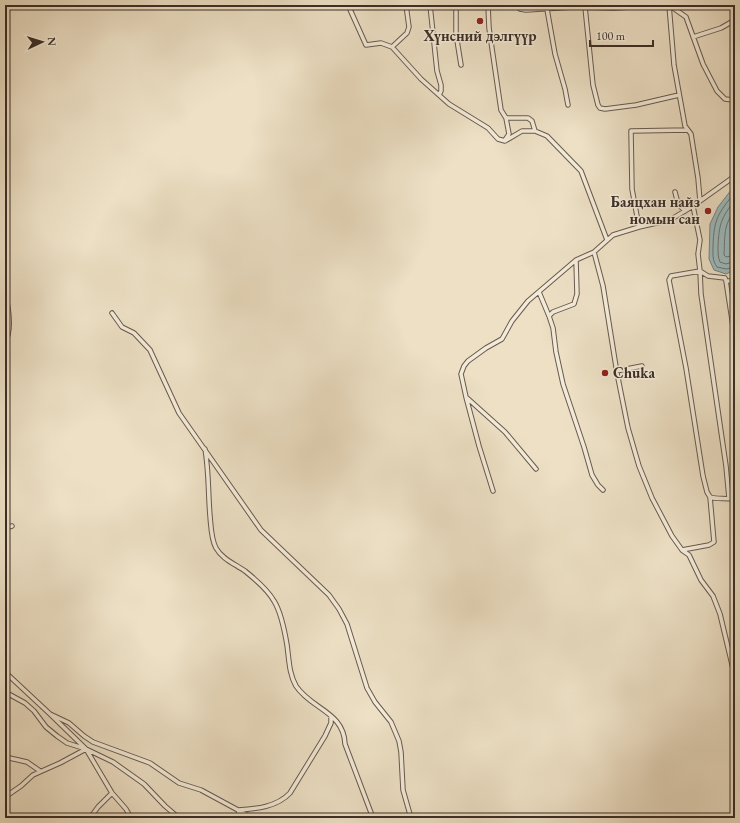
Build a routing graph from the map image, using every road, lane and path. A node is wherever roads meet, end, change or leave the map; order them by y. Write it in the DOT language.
graph roads {
  1 [pos="348,5"];
  2 [pos="406,5"];
  3 [pos="430,5"];
  4 [pos="456,5"];
  5 [pos="488,5"];
  6 [pos="508,5"];
  7 [pos="516,5"];
  8 [pos="669,5"];
  9 [pos="614,6"];
  10 [pos="559,7"];
  11 [pos="585,7"];
  12 [pos="547,9"];
  13 [pos="735,20"];
  14 [pos="693,37"];
  15 [pos="392,47"];
  16 [pos="461,65"];
  17 [pos="439,95"];
  18 [pos="679,95"];
  19 [pos="735,98"];
  20 [pos="568,105"];
  21 [pos="506,118"];
  22 [pos="688,130"];
  23 [pos="535,131"];
  24 [pos="505,141"];
  25 [pos="733,147"];
  26 [pos="735,158"];
  27 [pos="735,176"];
  28 [pos="674,192"];
  29 [pos="700,201"];
  30 [pos="693,206"];
  31 [pos="685,211"];
  32 [pos="639,227"];
  33 [pos="607,240"];
  34 [pos="594,252"];
  35 [pos="576,260"];
  36 [pos="700,270"];
  37 [pos="726,281"];
  38 [pos="735,281"];
  39 [pos="5,292"];
  40 [pos="538,292"];
  41 [pos="112,313"];
  42 [pos="549,316"];
  43 [pos="735,339"];
  44 [pos="5,342"];
  45 [pos="642,366"];
  46 [pos="616,371"];
  47 [pos="461,383"];
  48 [pos="466,397"];
  49 [pos="205,448"];
  50 [pos="536,469"];
  51 [pos="602,490"];
  52 [pos="494,491"];
  53 [pos="710,497"];
  54 [pos="729,498"];
  55 [pos="735,500"];
  56 [pos="12,526"];
  57 [pos="5,528"];
  58 [pos="682,550"];
  59 [pos="5,672"];
  60 [pos="735,677"];
  61 [pos="5,692"];
  62 [pos="50,714"];
  63 [pos="332,716"];
  64 [pos="86,749"];
  65 [pos="5,757"];
  66 [pos="40,771"];
  67 [pos="112,793"];
  68 [pos="5,797"];
  69 [pos="238,810"];
  70 [pos="90,818"];
  71 [pos="131,818"];
  72 [pos="179,818"];
  73 [pos="241,818"];
  74 [pos="252,818"];
  75 [pos="373,818"];
  76 [pos="411,818"];
  1 -- 15 [label="street"];
  2 -- 15 [label="street"];
  3 -- 17 [label="street"];
  4 -- 16 [label="street"];
  5 -- 6 [label="street"];
  5 -- 21 [label="street"];
  7 -- 12 [label="street"];
  8 -- 9 [label="street"];
  8 -- 14 [label="street"];
  8 -- 18 [label="street"];
  9 -- 11 [label="street"];
  10 -- 11 [label="street"];
  10 -- 12 [label="street"];
  11 -- 18 [label="street"];
  12 -- 20 [label="street"];
  13 -- 14 [label="street"];
  14 -- 19 [label="street"];
  15 -- 17 [label="street"];
  17 -- 24 [label="street"];
  18 -- 22 [label="street"];
  21 -- 23 [label="street"];
  21 -- 24 [label="street"];
  22 -- 29 [label="street"];
  22 -- 32 [label="street"];
  23 -- 24 [label="street"];
  23 -- 33 [label="street"];
  25 -- 26 [label="street"];
  27 -- 29 [label="street"];
  28 -- 31 [label="street"];
  29 -- 30 [label="street"];
  30 -- 31 [label="street"];
  30 -- 36 [label="street"];
  31 -- 32 [label="street"];
  32 -- 33 [label="street"];
  33 -- 34 [label="street"];
  34 -- 35 [label="street"];
  34 -- 46 [label="street"];
  35 -- 40 [label="street"];
  35 -- 42 [label="street"];
  36 -- 37 [label="street"];
  36 -- 53 [label="street"];
  36 -- 54 [label="street"];
  37 -- 38 [label="street"];
  37 -- 43 [label="street"];
  39 -- 44 [label="street"];
  40 -- 42 [label="street"];
  40 -- 48 [label="street"];
  41 -- 49 [label="street"];
  42 -- 51 [label="street"];
  45 -- 46 [label="street"];
  46 -- 58 [label="street"];
  47 -- 48 [label="street"];
  48 -- 50 [label="street"];
  48 -- 52 [label="street"];
  49 -- 63 [label="street"];
  49 -- 76 [label="street"];
  53 -- 54 [label="street"];
  53 -- 58 [label="street"];
  54 -- 55 [label="street"];
  56 -- 57 [label="street"];
  58 -- 60 [label="street"];
  59 -- 62 [label="street"];
  61 -- 64 [label="street"];
  62 -- 64 [label="street"];
  62 -- 69 [label="street"];
  63 -- 69 [label="street"];
  63 -- 75 [label="street"];
  64 -- 66 [label="street"];
  64 -- 67 [label="street"];
  64 -- 72 [label="street"];
  65 -- 66 [label="street"];
  66 -- 68 [label="street"];
  67 -- 70 [label="street"];
  67 -- 71 [label="street"];
  69 -- 73 [label="street"];
  69 -- 74 [label="street"];
}
